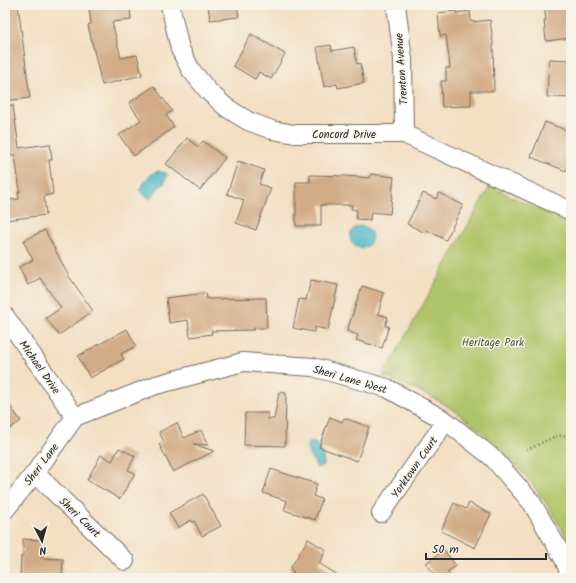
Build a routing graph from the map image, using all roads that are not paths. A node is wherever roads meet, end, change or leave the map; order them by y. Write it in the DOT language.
graph roads {
  1 [pos="170,5"];
  2 [pos="396,5"];
  3 [pos="404,134"];
  4 [pos="571,211"];
  5 [pos="5,316"];
  6 [pos="75,417"];
  7 [pos="446,421"];
  8 [pos="34,473"];
  9 [pos="5,510"];
  10 [pos="381,513"];
  11 [pos="125,560"];
  12 [pos="571,578"];
  1 -- 3 [label="street, Concord Drive"];
  2 -- 3 [label="street, Trenton Avenue"];
  3 -- 4 [label="street, Concord Drive"];
  5 -- 6 [label="street, Michael Drive"];
  6 -- 7 [label="street, Sheri Lane West"];
  6 -- 8 [label="street, Sheri Lane"];
  7 -- 10 [label="street, Yorktown Court"];
  7 -- 12 [label="street, Sheri Lane West"];
  8 -- 9 [label="street, Sheri Lane"];
  8 -- 11 [label="street, Sheri Court"];
}
